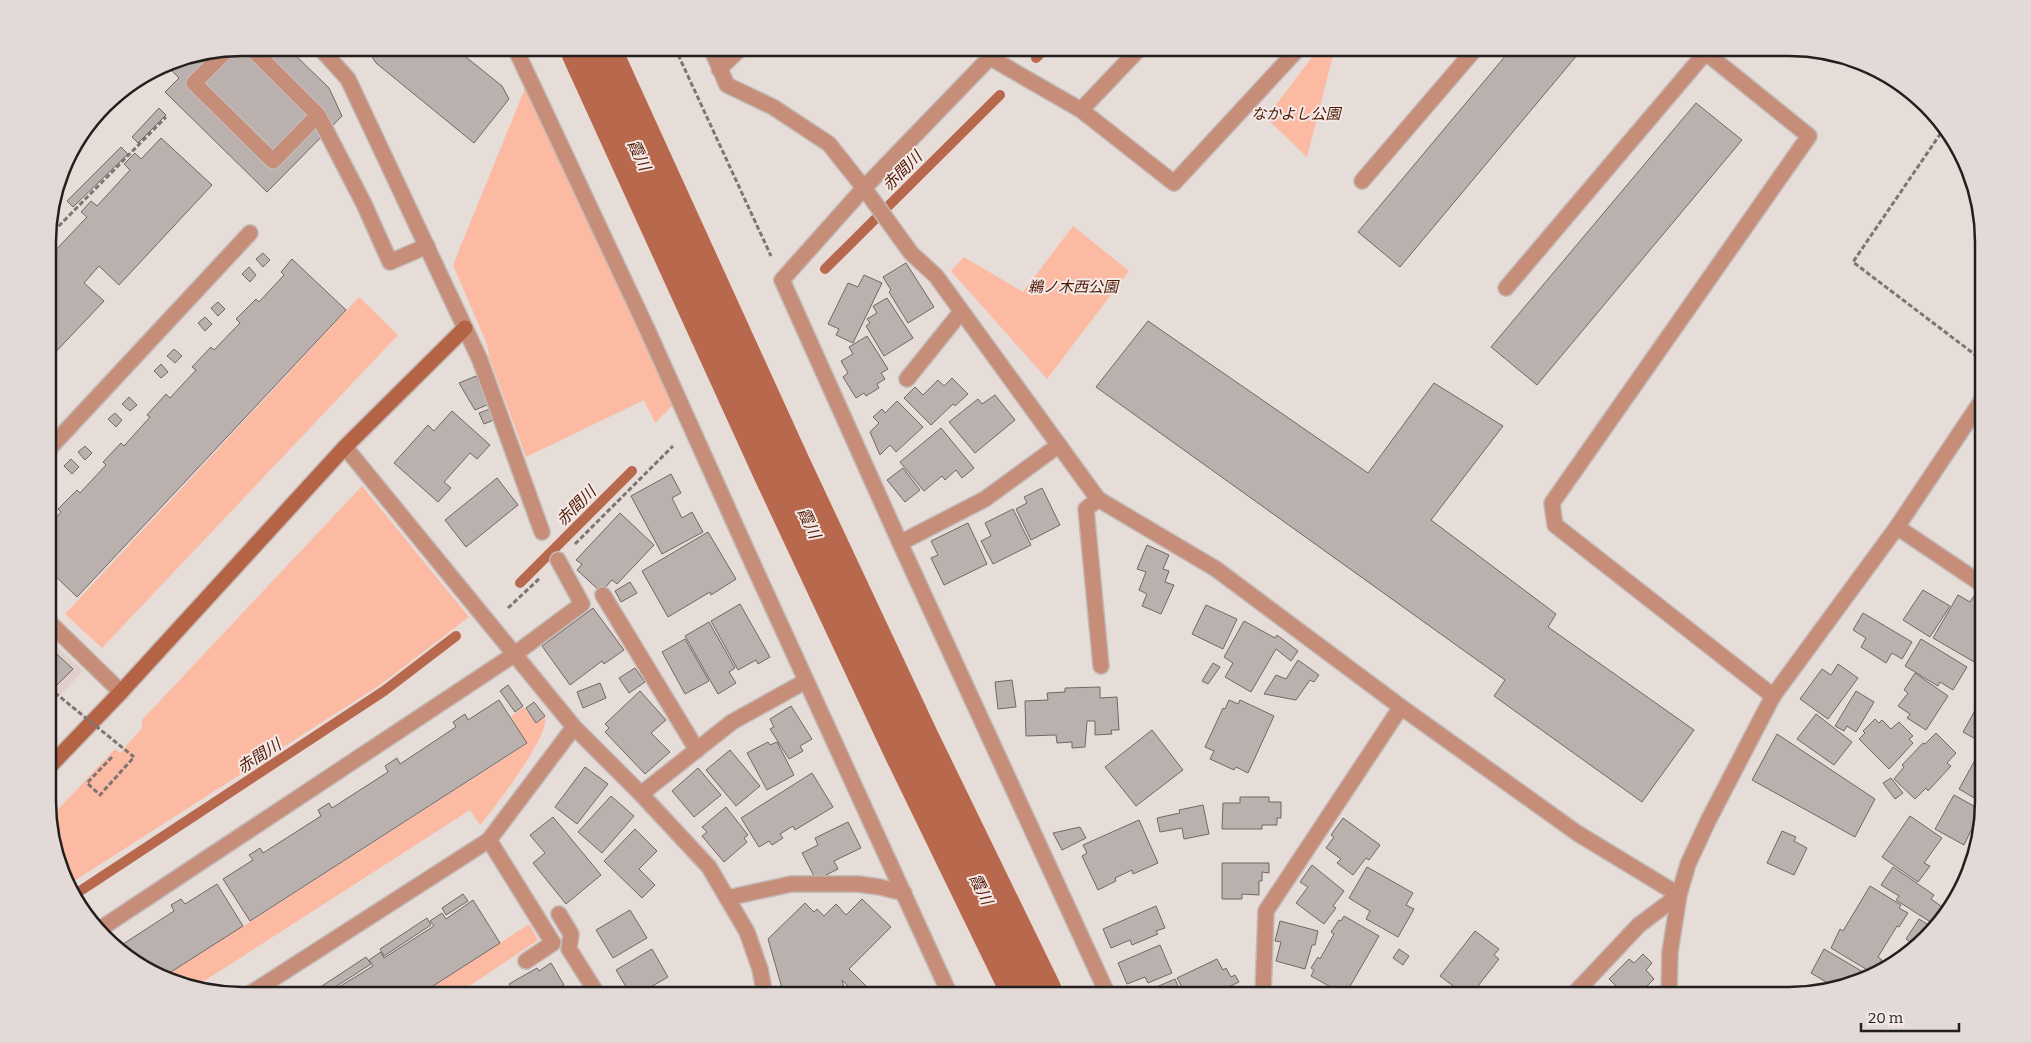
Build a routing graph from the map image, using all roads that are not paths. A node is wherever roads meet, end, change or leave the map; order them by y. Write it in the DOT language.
graph roads {
  1 [pos="259,56"];
  2 [pos="327,56"];
  3 [pos="519,56"];
  4 [pos="713,56"];
  5 [pos="733,56"];
  6 [pos="990,56"];
  7 [pos="1000,56"];
  8 [pos="1132,56"];
  9 [pos="1291,56"];
  10 [pos="1469,56"];
  11 [pos="1698,56"];
  12 [pos="1710,56"];
  13 [pos="219,58"];
  14 [pos="719,69"];
  15 [pos="1081,110"];
  16 [pos="318,115"];
  17 [pos="1362,181"];
  18 [pos="864,188"];
  19 [pos="250,233"];
  20 [pos="427,246"];
  21 [pos="1506,288"];
  22 [pos="961,312"];
  23 [pos="465,328"];
  24 [pos="907,379"];
  25 [pos="1975,410"];
  26 [pos="56,441"];
  27 [pos="1059,445"];
  28 [pos="345,447"];
  29 [pos="1098,498"];
  30 [pos="1897,526"];
  31 [pos="542,532"];
  32 [pos="900,543"];
  33 [pos="558,560"];
  34 [pos="1975,580"];
  35 [pos="603,595"];
  36 [pos="56,629"];
  37 [pos="516,654"];
  38 [pos="1101,666"];
  39 [pos="806,681"];
  40 [pos="121,692"];
  41 [pos="1774,696"];
  42 [pos="1401,707"];
  43 [pos="574,727"];
  44 [pos="697,750"];
  45 [pos="56,760"];
  46 [pos="641,794"];
  47 [pos="489,840"];
  48 [pos="904,893"];
  49 [pos="1679,895"];
  50 [pos="728,898"];
  51 [pos="558,914"];
  52 [pos="105,926"];
  53 [pos="526,961"];
  54 [pos="262,987"];
  55 [pos="593,987"];
  56 [pos="763,987"];
  57 [pos="946,987"];
  58 [pos="1104,987"];
  59 [pos="1263,987"];
  60 [pos="1580,987"];
  61 [pos="1669,987"];
  1 -- 16 [label="street"];
  2 -- 20 [label="street"];
  3 -- 39 [label="street"];
  4 -- 14 [label="street"];
  5 -- 14 [label="street"];
  6 -- 18 [label="street"];
  7 -- 15 [label="street"];
  8 -- 15 [label="street"];
  9 -- 15 [label="street"];
  10 -- 17 [label="street"];
  11 -- 21 [label="street"];
  12 -- 41 [label="street"];
  13 -- 16 [label="street"];
  14 -- 18 [label="street"];
  16 -- 20 [label="street"];
  18 -- 22 [label="street"];
  18 -- 32 [label="street"];
  19 -- 26 [label="street"];
  20 -- 23 [label="street"];
  22 -- 24 [label="street"];
  22 -- 27 [label="street"];
  23 -- 28 [label="street"];
  23 -- 31 [label="street"];
  25 -- 30 [label="street"];
  27 -- 29 [label="street"];
  27 -- 32 [label="street"];
  28 -- 37 [label="street"];
  28 -- 40 [label="street"];
  29 -- 38 [label="street"];
  29 -- 42 [label="street"];
  30 -- 34 [label="street"];
  30 -- 41 [label="street"];
  32 -- 58 [label="street"];
  33 -- 37 [label="street"];
  35 -- 44 [label="street"];
  36 -- 40 [label="street"];
  37 -- 43 [label="street"];
  37 -- 52 [label="street"];
  39 -- 44 [label="street"];
  39 -- 48 [label="street"];
  40 -- 45 [label="street"];
  41 -- 49 [label="street"];
  42 -- 49 [label="street"];
  42 -- 59 [label="street"];
  43 -- 46 [label="street"];
  43 -- 47 [label="street"];
  44 -- 46 [label="street"];
  46 -- 50 [label="street"];
  47 -- 53 [label="street"];
  47 -- 54 [label="street"];
  48 -- 50 [label="street"];
  48 -- 57 [label="street"];
  49 -- 60 [label="street"];
  49 -- 61 [label="street"];
  50 -- 56 [label="street"];
  51 -- 55 [label="street"];
}
